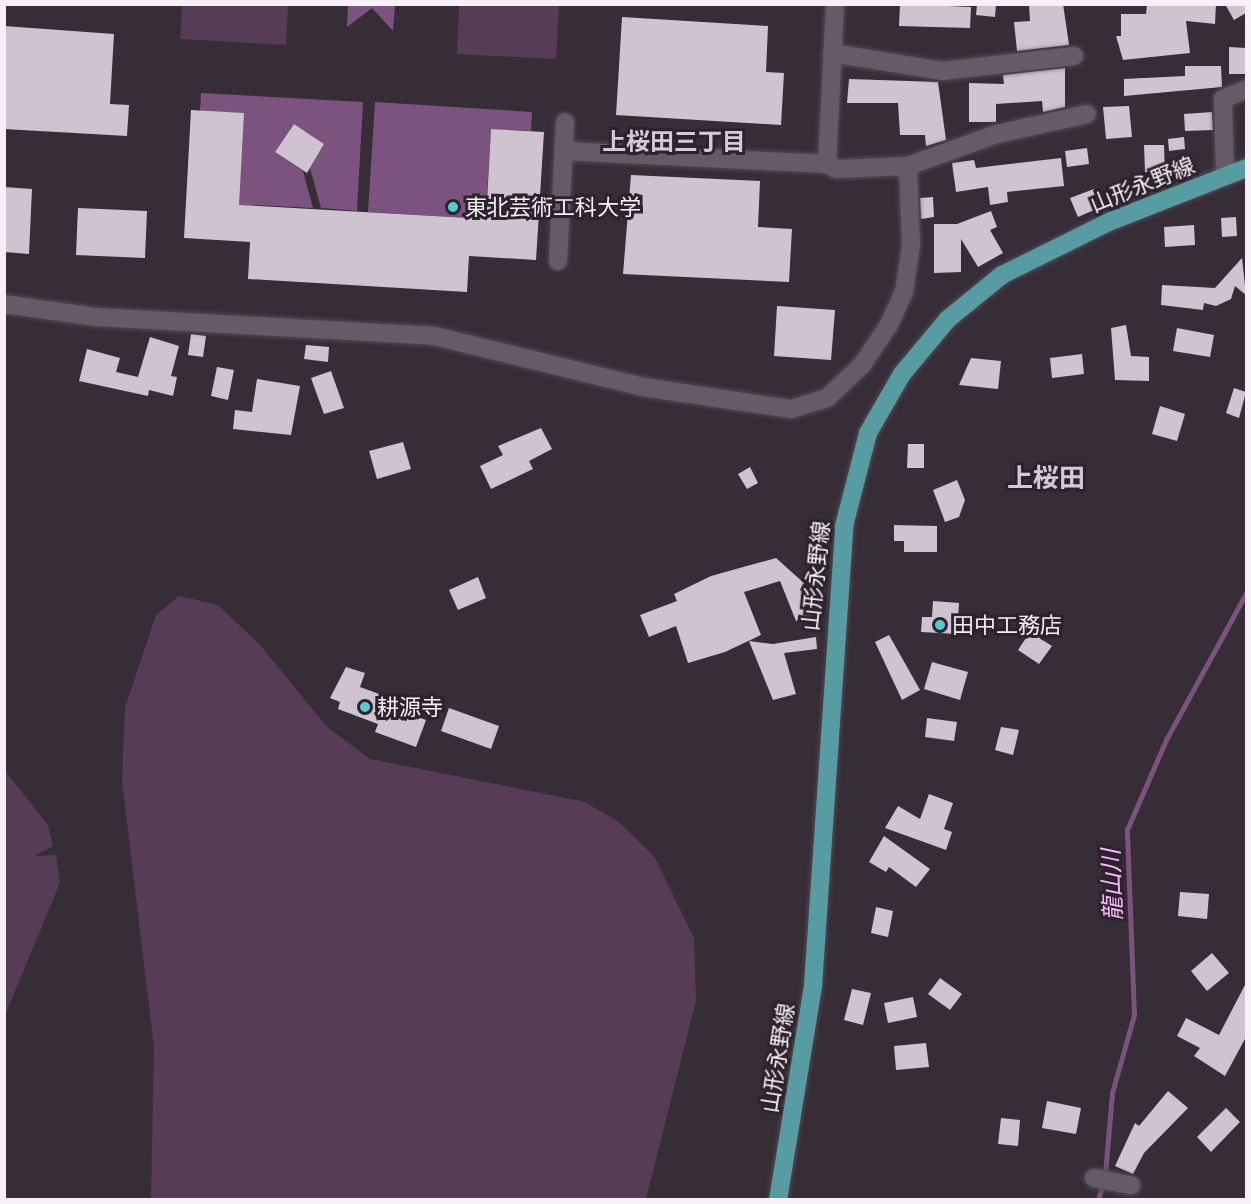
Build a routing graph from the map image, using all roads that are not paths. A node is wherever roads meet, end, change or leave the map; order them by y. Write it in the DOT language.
graph roads {
  1 [pos="835,4"];
  2 [pos="832,52"];
  3 [pos="1074,57"];
  4 [pos="1246,88"];
  5 [pos="1087,114"];
  6 [pos="565,122"];
  7 [pos="563,151"];
  8 [pos="827,164"];
  9 [pos="908,166"];
  10 [pos="1246,168"];
  11 [pos="1226,176"];
  12 [pos="558,261"];
  13 [pos="4,304"];
  14 [pos="1094,1178"];
  15 [pos="1131,1185"];
  16 [pos="778,1200"];
  1 -- 2 [label="street"];
  2 -- 3 [label="street"];
  2 -- 8 [label="street"];
  4 -- 11 [label="street"];
  5 -- 9 [label="street"];
  6 -- 7 [label="street"];
  7 -- 8 [label="street"];
  7 -- 12 [label="street"];
  8 -- 9 [label="street"];
  9 -- 13 [label="street"];
  10 -- 11 [label="main road, 山形永野線"];
  11 -- 16 [label="main road, 山形永野線"];
  14 -- 15 [label="street"];
}
